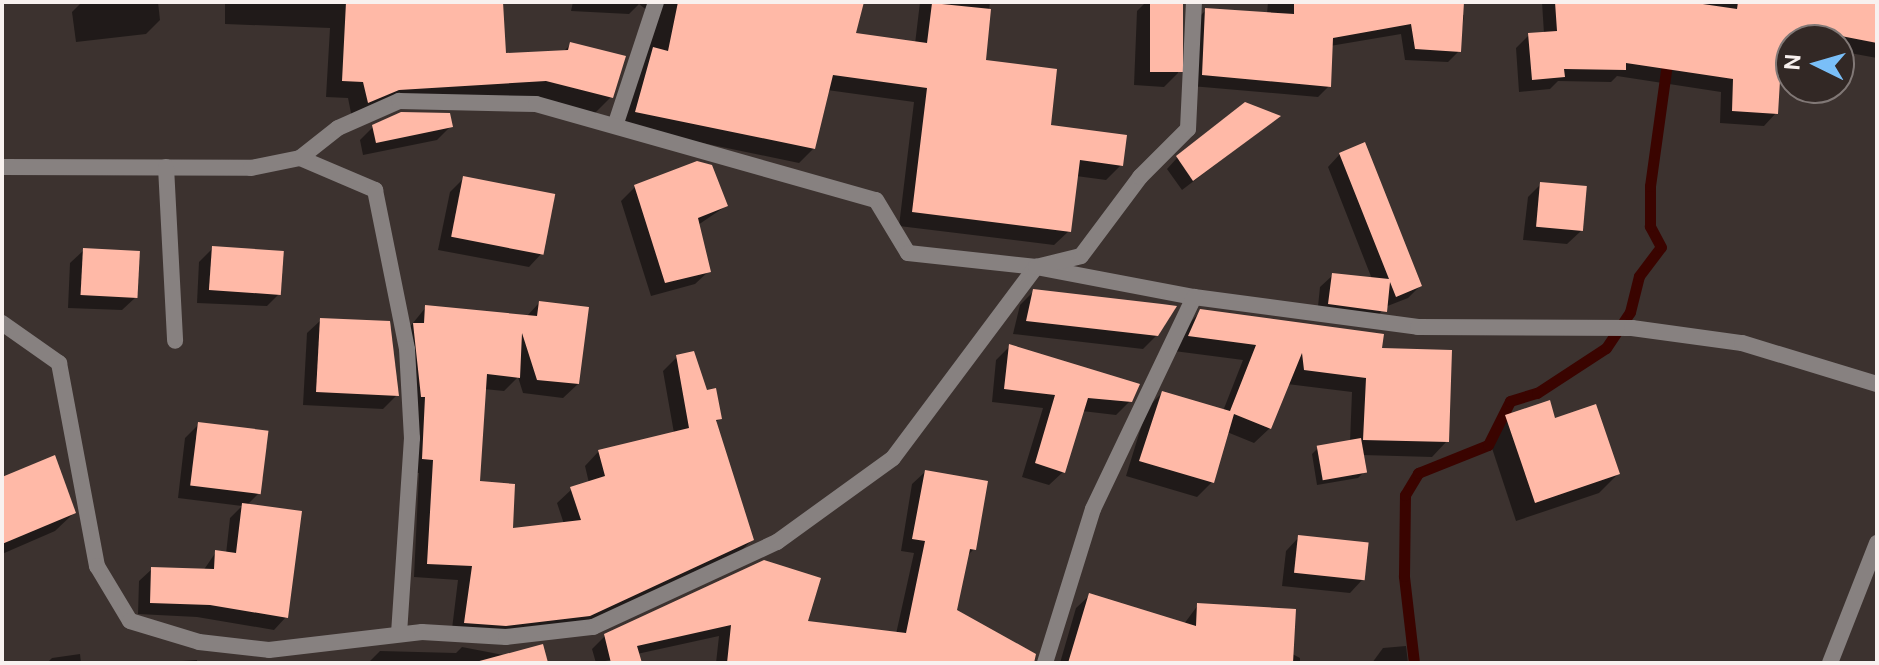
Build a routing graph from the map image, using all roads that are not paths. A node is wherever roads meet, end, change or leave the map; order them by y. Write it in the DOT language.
graph roads {
  1 [pos="656,2"];
  2 [pos="1194,2"];
  3 [pos="616,123"];
  4 [pos="300,158"];
  5 [pos="2,167"];
  6 [pos="166,167"];
  7 [pos="1036,267"];
  8 [pos="1194,297"];
  9 [pos="2,323"];
  10 [pos="175,341"];
  11 [pos="1877,384"];
  12 [pos="1877,543"];
  13 [pos="399,634"];
  14 [pos="1045,663"];
  15 [pos="1830,663"];
  1 -- 3 [label="street"];
  2 -- 7 [label="street"];
  3 -- 4 [label="street"];
  3 -- 7 [label="street"];
  4 -- 6 [label="street"];
  4 -- 13 [label="street"];
  5 -- 6 [label="street"];
  6 -- 10 [label="street"];
  7 -- 8 [label="street"];
  7 -- 13 [label="street"];
  8 -- 11 [label="street"];
  8 -- 14 [label="street"];
  9 -- 13 [label="street"];
  12 -- 15 [label="street"];
}
